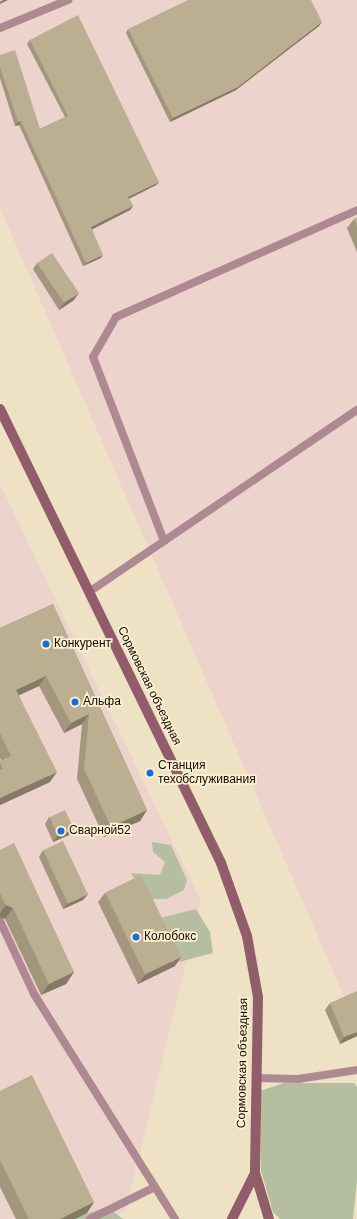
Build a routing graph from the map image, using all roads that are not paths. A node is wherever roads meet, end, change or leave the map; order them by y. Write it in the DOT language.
graph roads {
  1 [pos="68,0"];
  2 [pos="0,28"];
  3 [pos="357,210"];
  4 [pos="0,409"];
  5 [pos="357,410"];
  6 [pos="164,541"];
  7 [pos="89,592"];
  8 [pos="0,921"];
  9 [pos="357,1070"];
  10 [pos="256,1078"];
  11 [pos="255,1173"];
  12 [pos="155,1186"];
  13 [pos="90,1219"];
  14 [pos="174,1219"];
  15 [pos="232,1219"];
  16 [pos="269,1219"];
  1 -- 2 [label="lane"];
  3 -- 6 [label="lane"];
  4 -- 7 [label="street, Сормовская объездная"];
  5 -- 6 [label="lane"];
  6 -- 7 [label="lane"];
  7 -- 10 [label="street, Сормовская объездная"];
  8 -- 12 [label="lane"];
  9 -- 10 [label="lane"];
  10 -- 11 [label="street, Сормовская объездная"];
  11 -- 15 [label="street"];
  11 -- 16 [label="street"];
  12 -- 13 [label="lane"];
  12 -- 14 [label="lane"];
}
